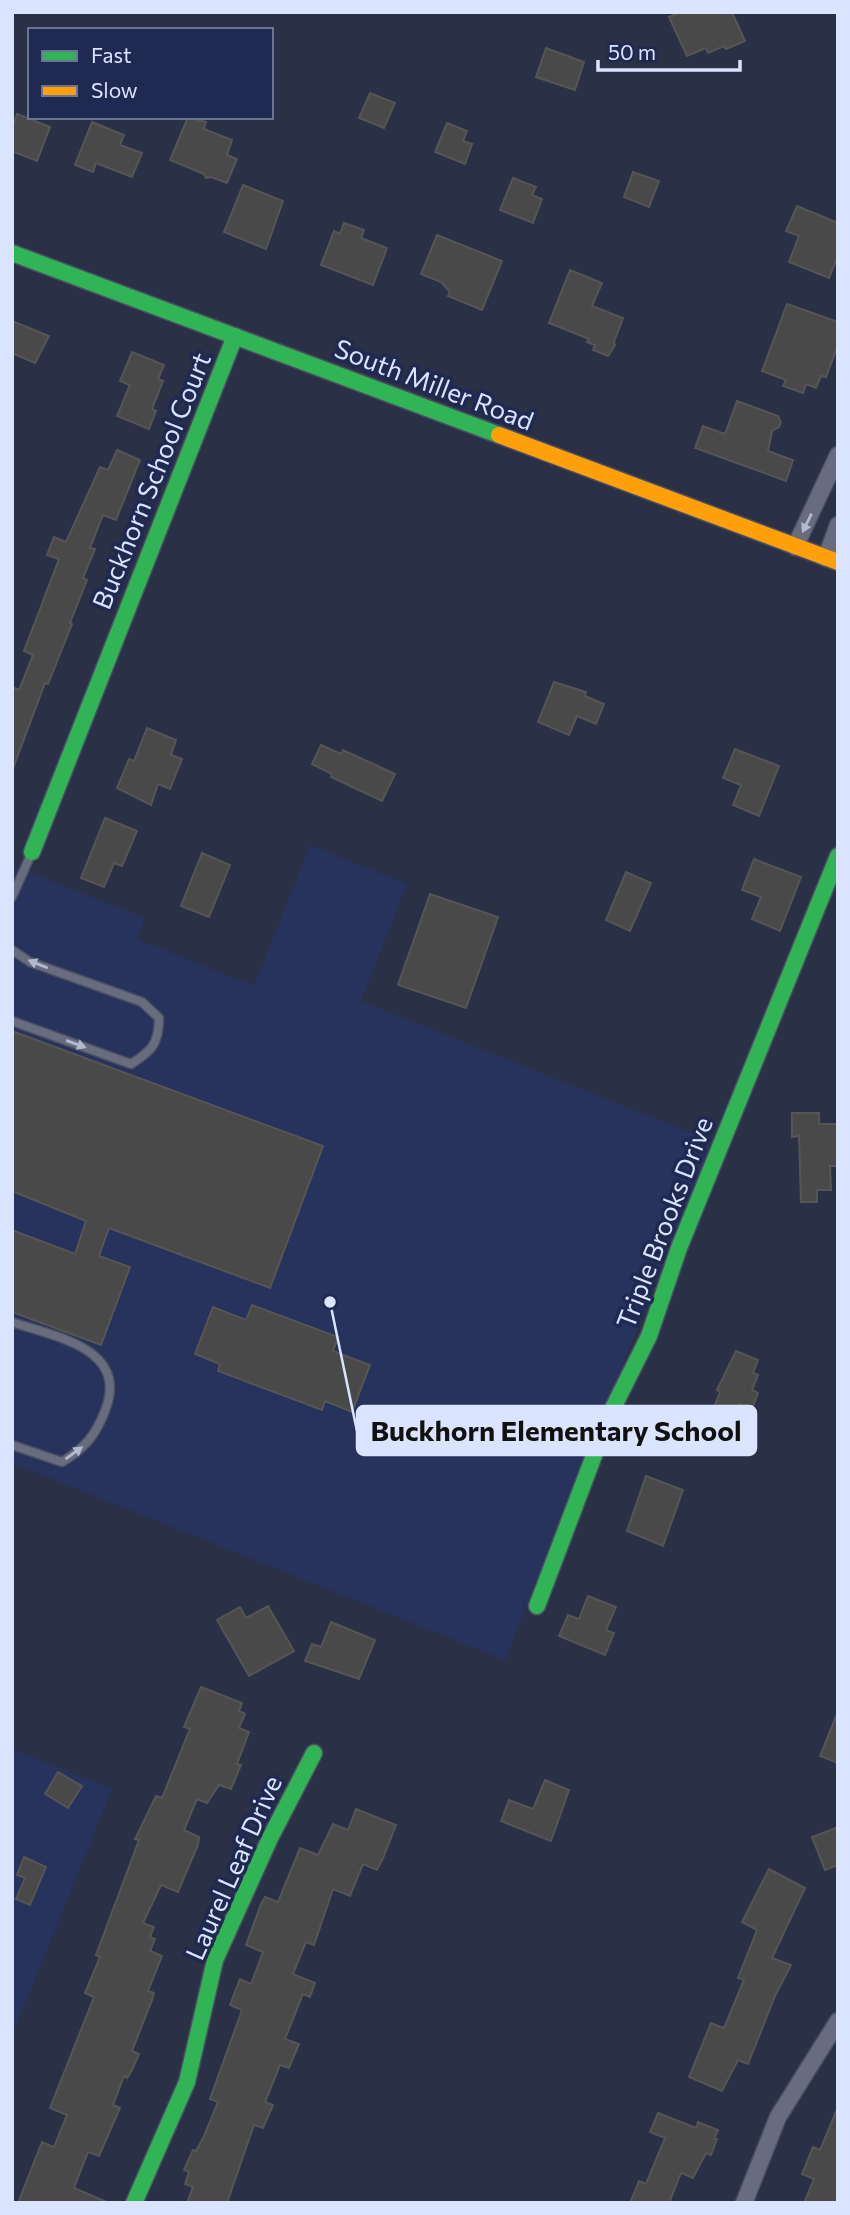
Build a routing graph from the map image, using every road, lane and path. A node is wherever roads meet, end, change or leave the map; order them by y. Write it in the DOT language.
graph roads {
  1 [pos="12,253"];
  2 [pos="235,336"];
  3 [pos="838,455"];
  4 [pos="833,482"];
  5 [pos="838,525"];
  6 [pos="796,547"];
  7 [pos="832,560"];
  8 [pos="32,852"];
  9 [pos="838,856"];
  10 [pos="12,897"];
  11 [pos="12,950"];
  12 [pos="12,1021"];
  13 [pos="12,1322"];
  14 [pos="12,1444"];
  15 [pos="537,1606"];
  16 [pos="314,1753"];
  17 [pos="838,2021"];
  18 [pos="134,2203"];
  19 [pos="744,2203"];
  1 -- 2 [label="street, South Miller Road"];
  2 -- 6 [label="street, South Miller Road"];
  2 -- 8 [label="street, Buckhorn School Court"];
  3 -- 4 [label="street"];
  4 -- 6 [label="street, one-way"];
  5 -- 7 [label="street"];
  6 -- 7 [label="street, South Miller Road"];
  8 -- 10 [label="lane"];
  9 -- 15 [label="street, Triple Brooks Drive"];
  12 -- 11 [label="lane, one-way"];
  14 -- 13 [label="lane, one-way"];
  16 -- 18 [label="street, Laurel Leaf Drive"];
  17 -- 19 [label="street"];
}
